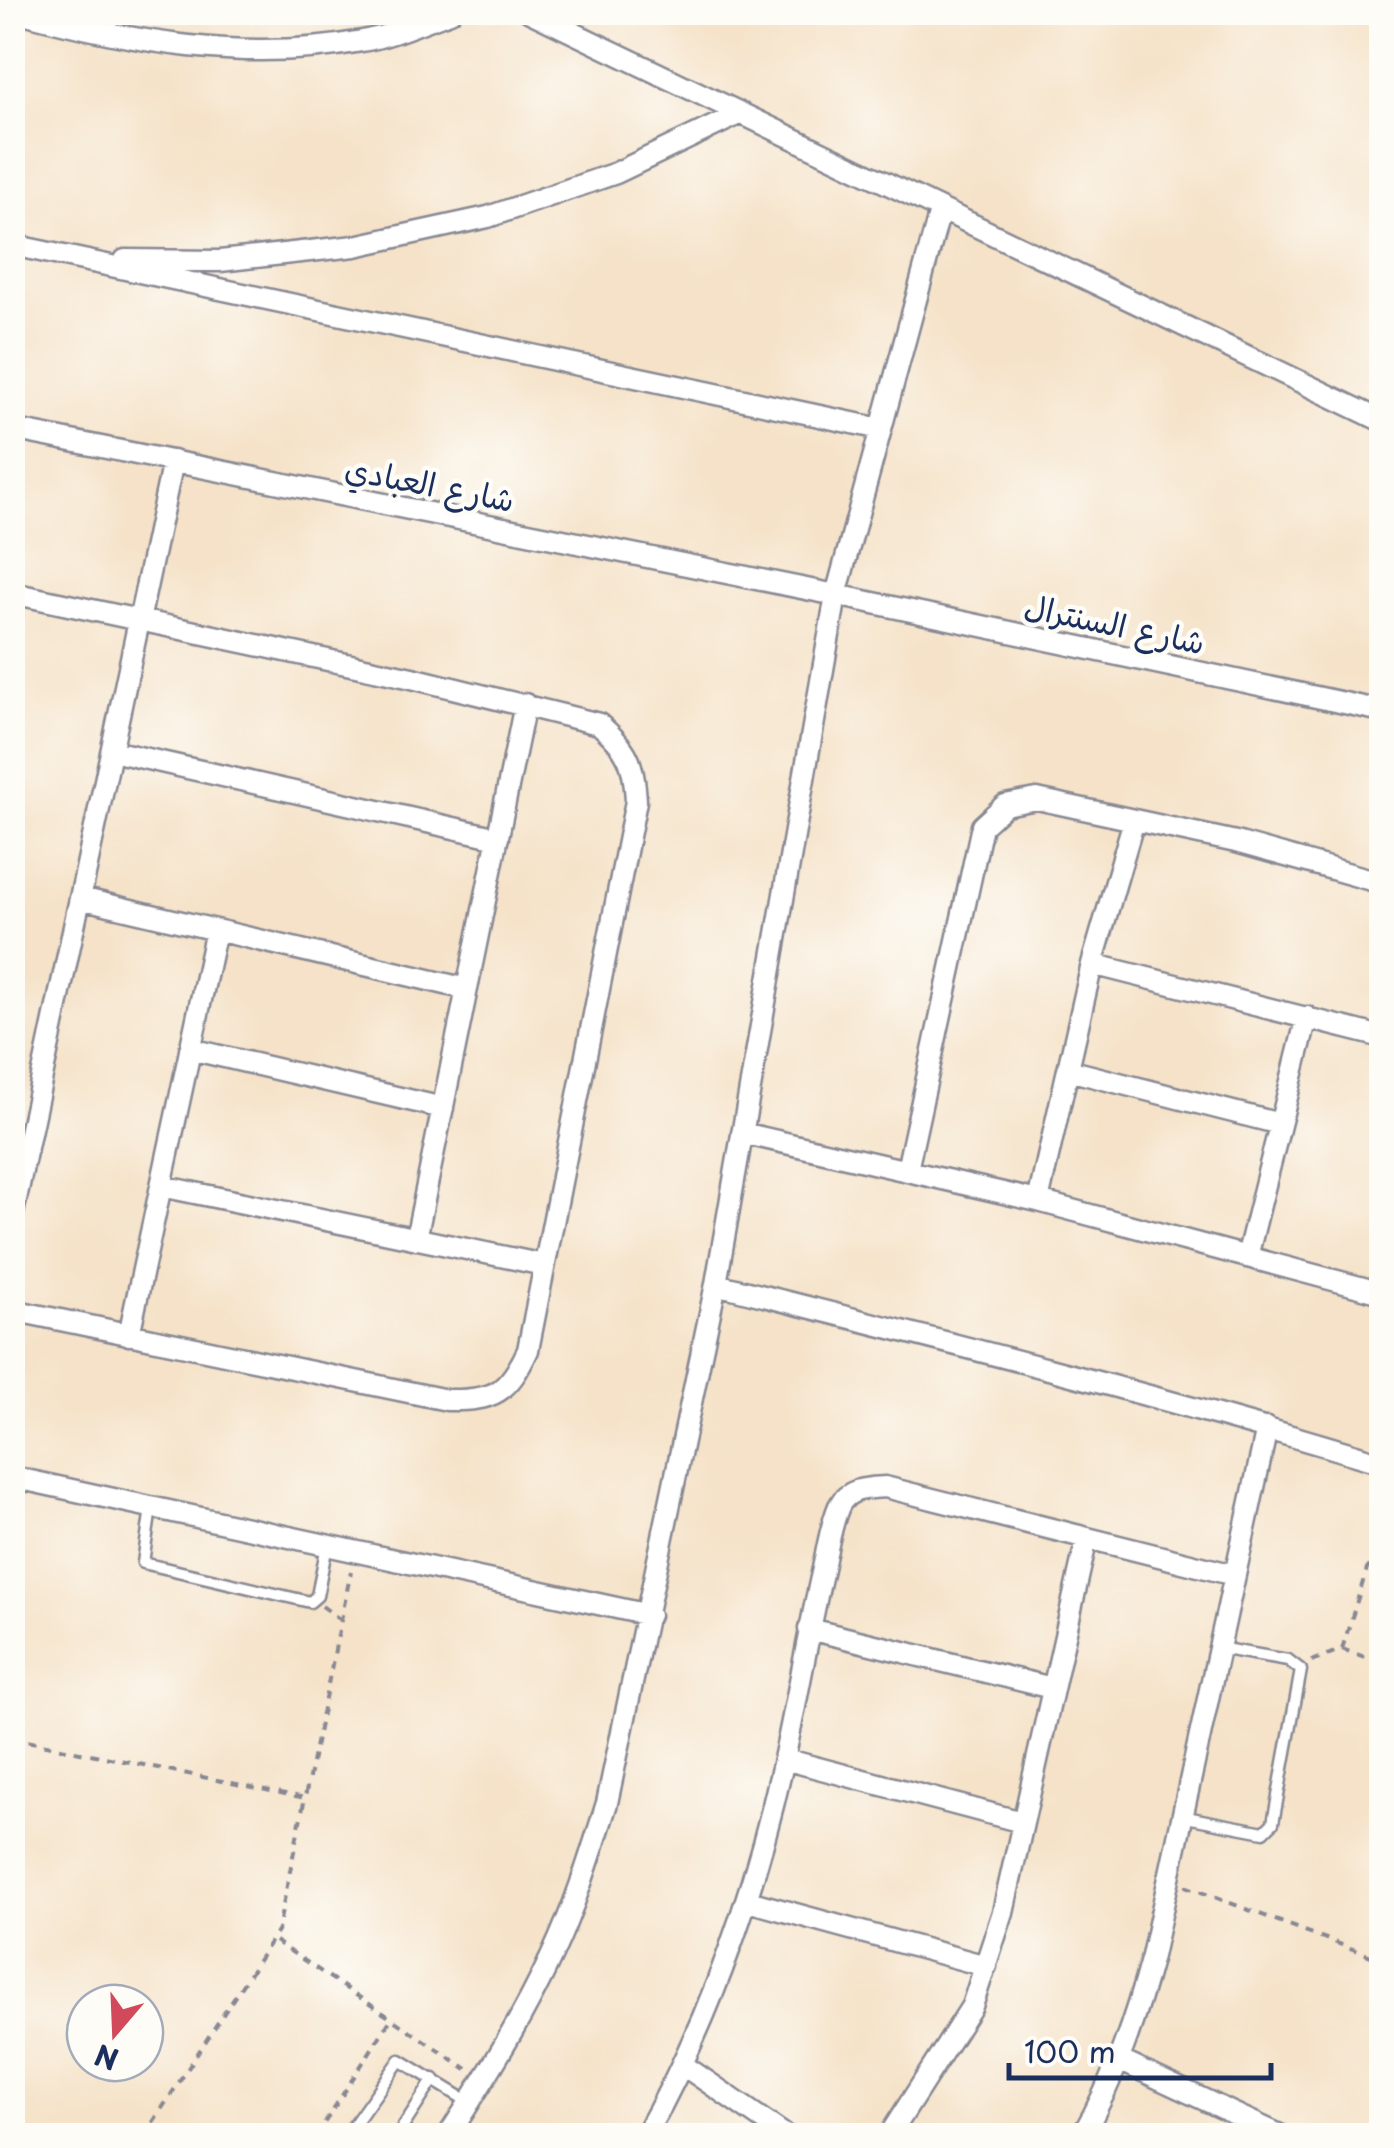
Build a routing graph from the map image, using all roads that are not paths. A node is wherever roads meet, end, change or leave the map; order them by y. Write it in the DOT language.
graph roads {
  1 [pos="19,12"];
  2 [pos="386,12"];
  3 [pos="450,12"];
  4 [pos="530,12"];
  5 [pos="364,41"];
  6 [pos="739,114"];
  7 [pos="940,211"];
  8 [pos="12,245"];
  9 [pos="83,260"];
  10 [pos="1382,421"];
  11 [pos="882,428"];
  12 [pos="12,429"];
  13 [pos="173,461"];
  14 [pos="12,593"];
  15 [pos="836,596"];
  16 [pos="140,620"];
  17 [pos="525,704"];
  18 [pos="1382,711"];
  19 [pos="112,752"];
  20 [pos="1134,820"];
  21 [pos="498,838"];
  22 [pos="1382,883"];
  23 [pos="80,898"];
  24 [pos="216,930"];
  25 [pos="1092,964"];
  26 [pos="468,989"];
  27 [pos="1307,1017"];
  28 [pos="1382,1037"];
  29 [pos="190,1049"];
  30 [pos="1068,1070"];
  31 [pos="443,1108"];
  32 [pos="1280,1124"];
  33 [pos="742,1133"];
  34 [pos="19,1158"];
  35 [pos="907,1170"];
  36 [pos="161,1186"];
  37 [pos="1038,1200"];
  38 [pos="12,1218"];
  39 [pos="416,1239"];
  40 [pos="1247,1258"];
  41 [pos="544,1265"];
  42 [pos="716,1284"];
  43 [pos="1382,1293"];
  44 [pos="12,1310"];
  45 [pos="129,1334"];
  46 [pos="1267,1428"];
  47 [pos="1382,1462"];
  48 [pos="12,1477"];
  49 [pos="151,1507"];
  50 [pos="1087,1538"];
  51 [pos="327,1546"];
  52 [pos="1234,1575"];
  53 [pos="649,1616"];
  54 [pos="809,1629"];
  55 [pos="1218,1648"];
  56 [pos="1052,1688"];
  57 [pos="784,1759"];
  58 [pos="1181,1816"];
  59 [pos="1022,1822"];
  60 [pos="748,1901"];
  61 [pos="986,1966"];
  62 [pos="1119,2060"];
  63 [pos="683,2065"];
  64 [pos="434,2079"];
  65 [pos="470,2102"];
  66 [pos="1274,2134"];
  67 [pos="346,2136"];
  68 [pos="397,2136"];
  69 [pos="448,2136"];
  70 [pos="645,2136"];
  71 [pos="786,2136"];
  72 [pos="889,2136"];
  73 [pos="1082,2136"];
  1 -- 5 [label="street"];
  2 -- 5 [label="street"];
  3 -- 5 [label="street"];
  4 -- 6 [label="street"];
  6 -- 7 [label="street"];
  6 -- 9 [label="street"];
  7 -- 10 [label="street"];
  7 -- 11 [label="street"];
  8 -- 9 [label="street"];
  9 -- 11 [label="street"];
  11 -- 15 [label="street"];
  12 -- 13 [label="street, شارع العبادي"];
  13 -- 15 [label="street, شارع العبادي"];
  13 -- 16 [label="street"];
  14 -- 16 [label="street"];
  15 -- 18 [label="street, شارع السنترال"];
  15 -- 33 [label="street"];
  16 -- 17 [label="street"];
  16 -- 19 [label="street"];
  17 -- 21 [label="street"];
  17 -- 41 [label="street"];
  19 -- 21 [label="street"];
  19 -- 23 [label="street"];
  20 -- 22 [label="street"];
  20 -- 25 [label="street"];
  20 -- 35 [label="street"];
  21 -- 26 [label="street"];
  23 -- 24 [label="street"];
  23 -- 34 [label="street"];
  24 -- 26 [label="street"];
  24 -- 29 [label="street"];
  25 -- 27 [label="street"];
  25 -- 30 [label="street"];
  26 -- 31 [label="street"];
  27 -- 28 [label="street"];
  27 -- 32 [label="street"];
  29 -- 31 [label="street"];
  29 -- 36 [label="street"];
  30 -- 32 [label="street"];
  30 -- 37 [label="street"];
  31 -- 39 [label="street"];
  32 -- 40 [label="street"];
  33 -- 35 [label="street"];
  33 -- 42 [label="street"];
  34 -- 38 [label="street"];
  35 -- 37 [label="street"];
  36 -- 39 [label="street"];
  36 -- 45 [label="street"];
  37 -- 40 [label="street"];
  39 -- 41 [label="street"];
  40 -- 43 [label="street"];
  41 -- 45 [label="street"];
  42 -- 46 [label="street"];
  42 -- 53 [label="street"];
  44 -- 45 [label="street"];
  46 -- 47 [label="street"];
  46 -- 52 [label="street"];
  48 -- 49 [label="street"];
  49 -- 51 [label="street"];
  49 -- 51 [label="lane"];
  50 -- 52 [label="street"];
  50 -- 54 [label="street"];
  50 -- 56 [label="street"];
  51 -- 53 [label="street"];
  52 -- 55 [label="street"];
  53 -- 65 [label="street"];
  54 -- 56 [label="street"];
  54 -- 57 [label="street"];
  55 -- 58 [label="street"];
  55 -- 58 [label="lane"];
  56 -- 59 [label="street"];
  57 -- 59 [label="street"];
  57 -- 60 [label="street"];
  58 -- 62 [label="street"];
  59 -- 61 [label="street"];
  60 -- 61 [label="street"];
  60 -- 63 [label="street"];
  61 -- 72 [label="street"];
  62 -- 66 [label="street"];
  62 -- 73 [label="street"];
  63 -- 70 [label="street"];
  63 -- 71 [label="street"];
  64 -- 65 [label="lane"];
  64 -- 67 [label="lane"];
  64 -- 68 [label="lane"];
  65 -- 69 [label="street"];
}
